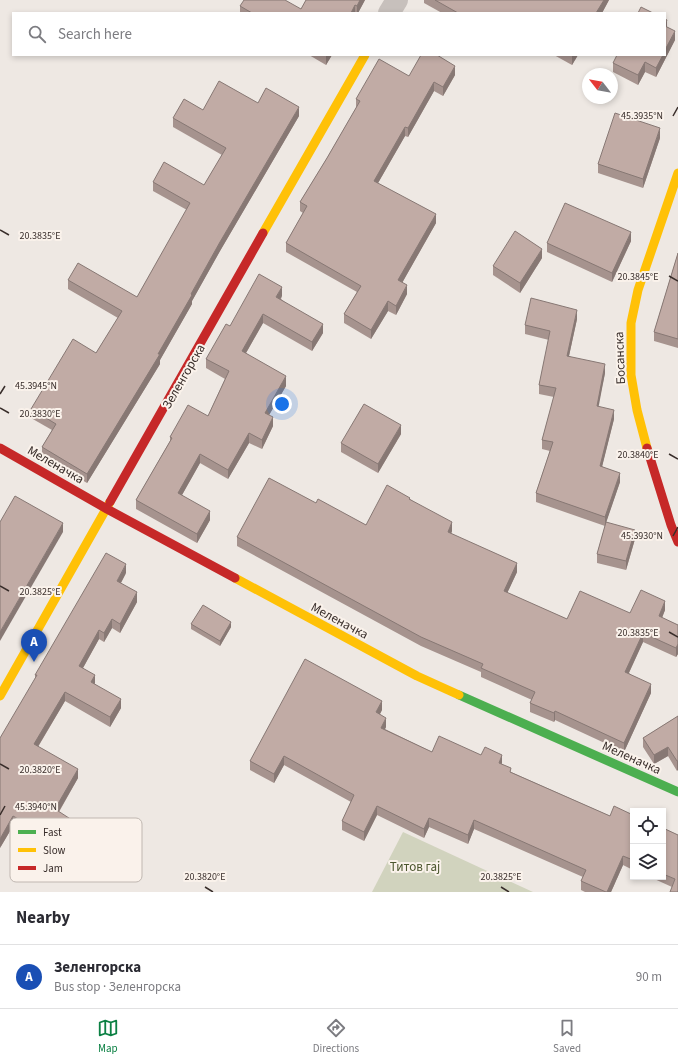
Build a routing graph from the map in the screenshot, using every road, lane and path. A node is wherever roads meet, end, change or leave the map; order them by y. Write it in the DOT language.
graph roads {
  1 [pos="397,0"];
  2 [pos="390,12"];
  3 [pos="365,56"];
  4 [pos="678,172"];
  5 [pos="0,448"];
  6 [pos="107,509"];
  7 [pos="678,542"];
  8 [pos="0,696"];
  9 [pos="678,792"];
  1 -- 2 [label="street"];
  3 -- 6 [label="street, Зеленгорска"];
  4 -- 7 [label="street, Босанска"];
  5 -- 6 [label="street, Меленачка"];
  6 -- 8 [label="street, Зеленгорска"];
  6 -- 9 [label="street, Меленачка"];
}
